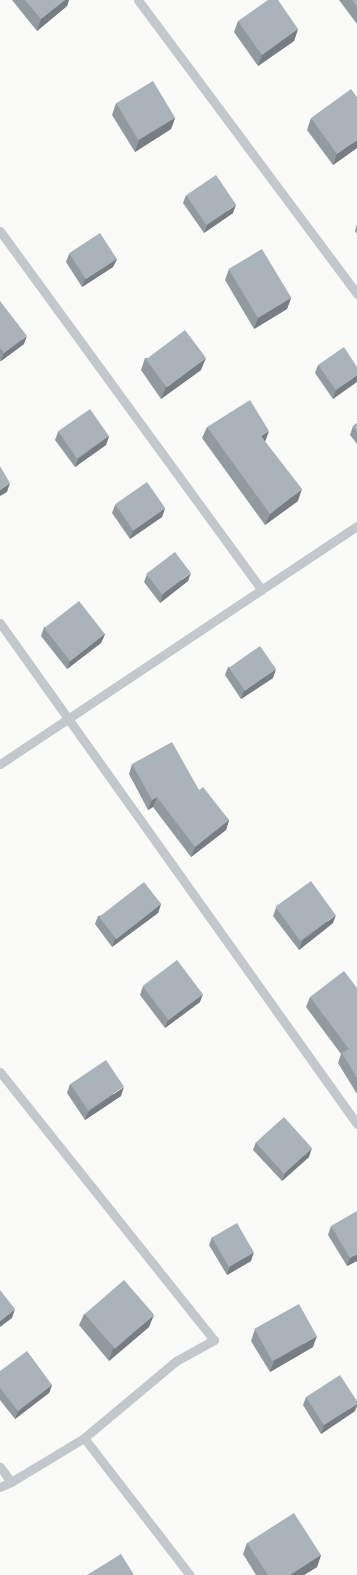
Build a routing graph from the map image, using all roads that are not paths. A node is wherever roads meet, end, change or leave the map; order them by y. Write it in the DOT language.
graph roads {
  1 [pos="138,0"];
  2 [pos="0,231"];
  3 [pos="357,294"];
  4 [pos="357,526"];
  5 [pos="262,590"];
  6 [pos="0,623"];
  7 [pos="68,718"];
  8 [pos="0,764"];
  9 [pos="0,1072"];
  10 [pos="357,1124"];
  11 [pos="84,1438"];
  12 [pos="0,1467"];
  13 [pos="11,1482"];
  14 [pos="0,1487"];
  15 [pos="190,1575"];
  1 -- 3 [label="lane"];
  2 -- 5 [label="lane"];
  4 -- 5 [label="lane"];
  5 -- 7 [label="lane"];
  6 -- 7 [label="lane"];
  7 -- 8 [label="lane"];
  7 -- 10 [label="lane"];
  9 -- 11 [label="lane"];
  11 -- 13 [label="lane"];
  11 -- 15 [label="lane"];
  12 -- 13 [label="lane"];
  13 -- 14 [label="lane"];
}
